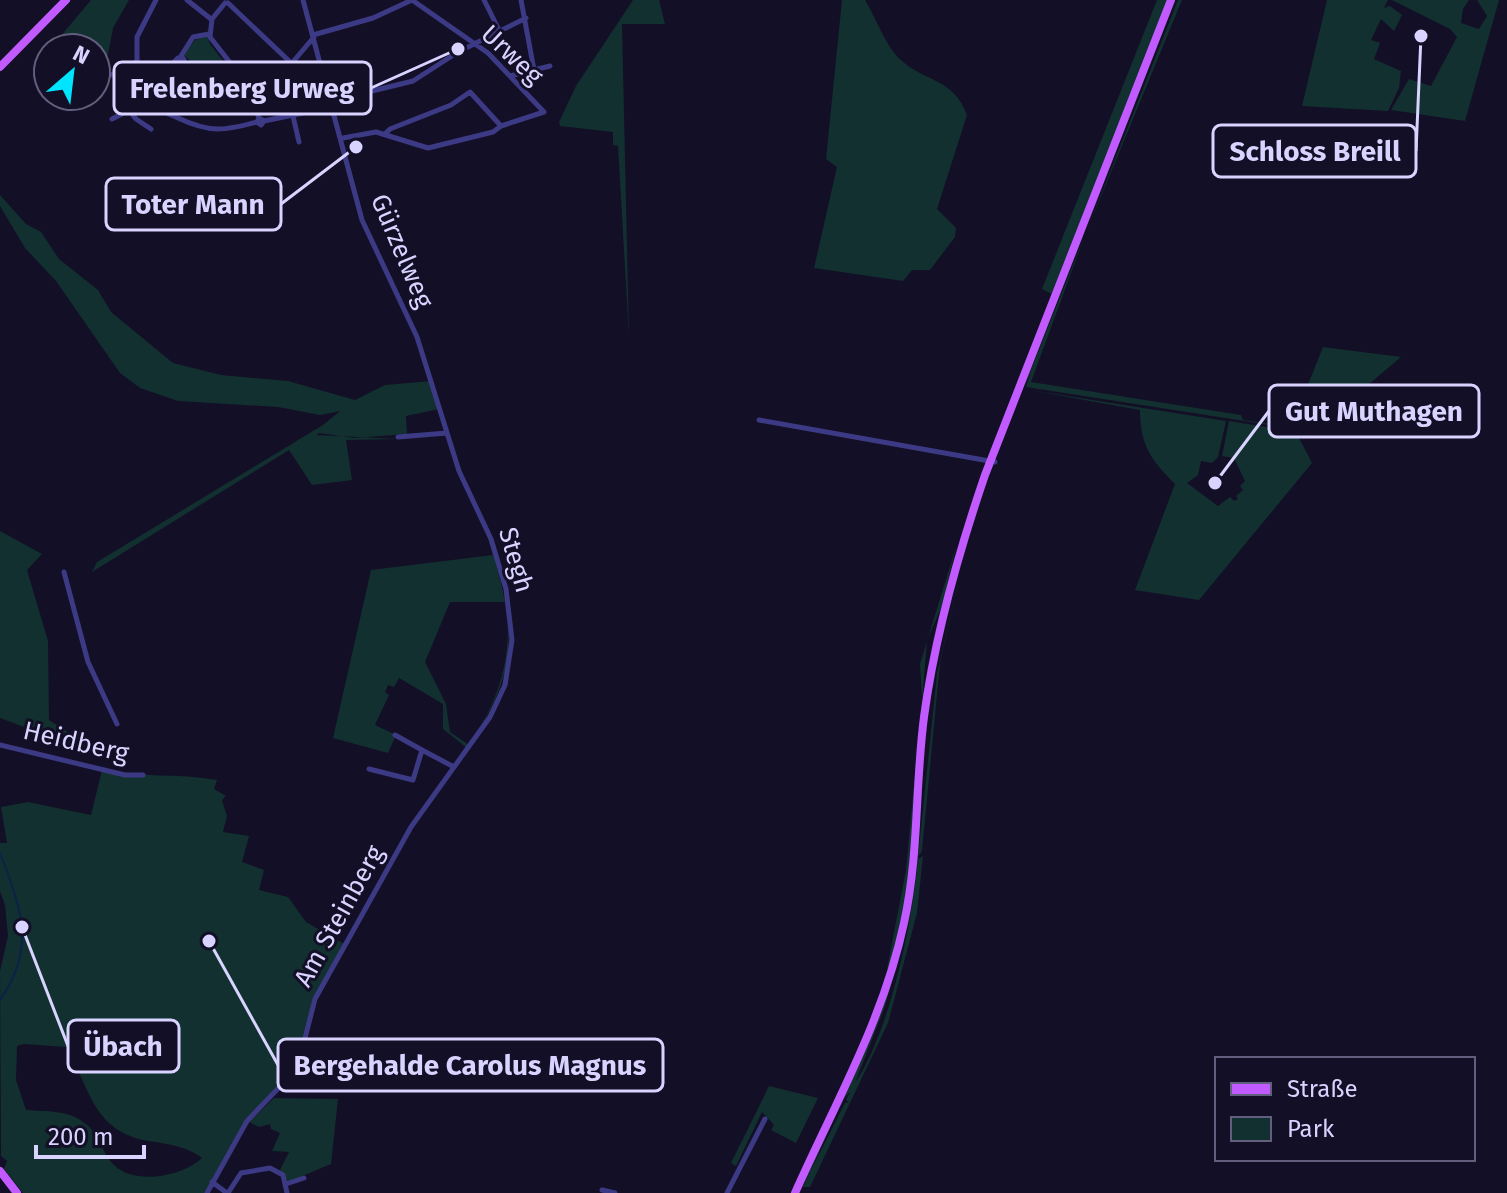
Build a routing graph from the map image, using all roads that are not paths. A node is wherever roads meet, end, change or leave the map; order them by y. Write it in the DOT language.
graph roads {
  1 [pos="66,0"];
  2 [pos="156,0"];
  3 [pos="187,0"];
  4 [pos="303,0"];
  5 [pos="412,0"];
  6 [pos="484,0"];
  7 [pos="521,0"];
  8 [pos="1171,0"];
  9 [pos="227,1"];
  10 [pos="526,18"];
  11 [pos="212,19"];
  12 [pos="499,30"];
  13 [pos="209,34"];
  14 [pos="314,36"];
  15 [pos="474,43"];
  16 [pos="181,59"];
  17 [pos="292,63"];
  18 [pos="136,64"];
  19 [pos="231,66"];
  20 [pos="550,66"];
  21 [pos="0,67"];
  22 [pos="167,69"];
  23 [pos="534,70"];
  24 [pos="112,74"];
  25 [pos="510,76"];
  26 [pos="307,78"];
  27 [pos="151,99"];
  28 [pos="332,103"];
  29 [pos="129,110"];
  30 [pos="293,116"];
  31 [pos="112,119"];
  32 [pos="260,120"];
  33 [pos="501,126"];
  34 [pos="151,129"];
  35 [pos="385,134"];
  36 [pos="343,138"];
  37 [pos="299,142"];
  38 [pos="431,376"];
  39 [pos="759,420"];
  40 [pos="447,433"];
  41 [pos="398,437"];
  42 [pos="993,461"];
  43 [pos="64,572"];
  44 [pos="497,704"];
  45 [pos="117,724"];
  46 [pos="395,735"];
  47 [pos="0,745"];
  48 [pos="422,750"];
  49 [pos="454,767"];
  50 [pos="369,769"];
  51 [pos="143,775"];
  52 [pos="765,1119"];
  53 [pos="0,1171"];
  54 [pos="304,1178"];
  55 [pos="212,1182"];
  56 [pos="286,1184"];
  57 [pos="602,1190"];
  58 [pos="17,1193"];
  59 [pos="207,1193"];
  60 [pos="228,1193"];
  61 [pos="287,1193"];
  62 [pos="615,1193"];
  63 [pos="727,1193"];
  64 [pos="795,1193"];
  1 -- 21 [label="main road"];
  2 -- 18 [label="street"];
  3 -- 11 [label="street"];
  4 -- 14 [label="street, Gürzelweg"];
  5 -- 14 [label="street"];
  5 -- 15 [label="street, Urweg"];
  6 -- 12 [label="street"];
  7 -- 10 [label="street"];
  8 -- 42 [label="main road"];
  9 -- 11 [label="street"];
  9 -- 17 [label="street"];
  10 -- 12 [label="street"];
  10 -- 23 [label="street"];
  11 -- 13 [label="street"];
  12 -- 15 [label="street"];
  13 -- 16 [label="street"];
  13 -- 19 [label="street"];
  14 -- 17 [label="street"];
  14 -- 28 [label="street, Gürzelweg"];
  15 -- 25 [label="street, Urweg"];
  15 -- 28 [label="street"];
  16 -- 19 [label="street"];
  16 -- 22 [label="street"];
  17 -- 26 [label="street"];
  18 -- 24 [label="street"];
  18 -- 27 [label="street"];
  19 -- 32 [label="street"];
  20 -- 23 [label="street"];
  23 -- 25 [label="street"];
  25 -- 33 [label="street, Urweg"];
  27 -- 29 [label="street"];
  27 -- 32 [label="street"];
  28 -- 30 [label="street"];
  28 -- 36 [label="street, Gürzelweg"];
  29 -- 31 [label="street"];
  29 -- 34 [label="street"];
  30 -- 32 [label="street"];
  30 -- 37 [label="street"];
  33 -- 35 [label="street"];
  33 -- 35 [label="street"];
  35 -- 36 [label="street"];
  36 -- 38 [label="street, Gürzelweg"];
  38 -- 40 [label="street, Stegh"];
  39 -- 42 [label="street"];
  40 -- 41 [label="street"];
  40 -- 44 [label="street, Stegh"];
  42 -- 64 [label="main road"];
  43 -- 45 [label="street"];
  44 -- 49 [label="street, Am Steinberg"];
  46 -- 48 [label="street"];
  47 -- 51 [label="street, Heidberg"];
  48 -- 49 [label="street"];
  48 -- 50 [label="street"];
  49 -- 55 [label="street, Am Steinberg"];
  52 -- 63 [label="street"];
  53 -- 58 [label="main road"];
  54 -- 56 [label="street"];
  55 -- 59 [label="street, Am Steinberg"];
  55 -- 60 [label="street"];
  56 -- 60 [label="street"];
  56 -- 61 [label="street"];
  57 -- 62 [label="street"];
}
